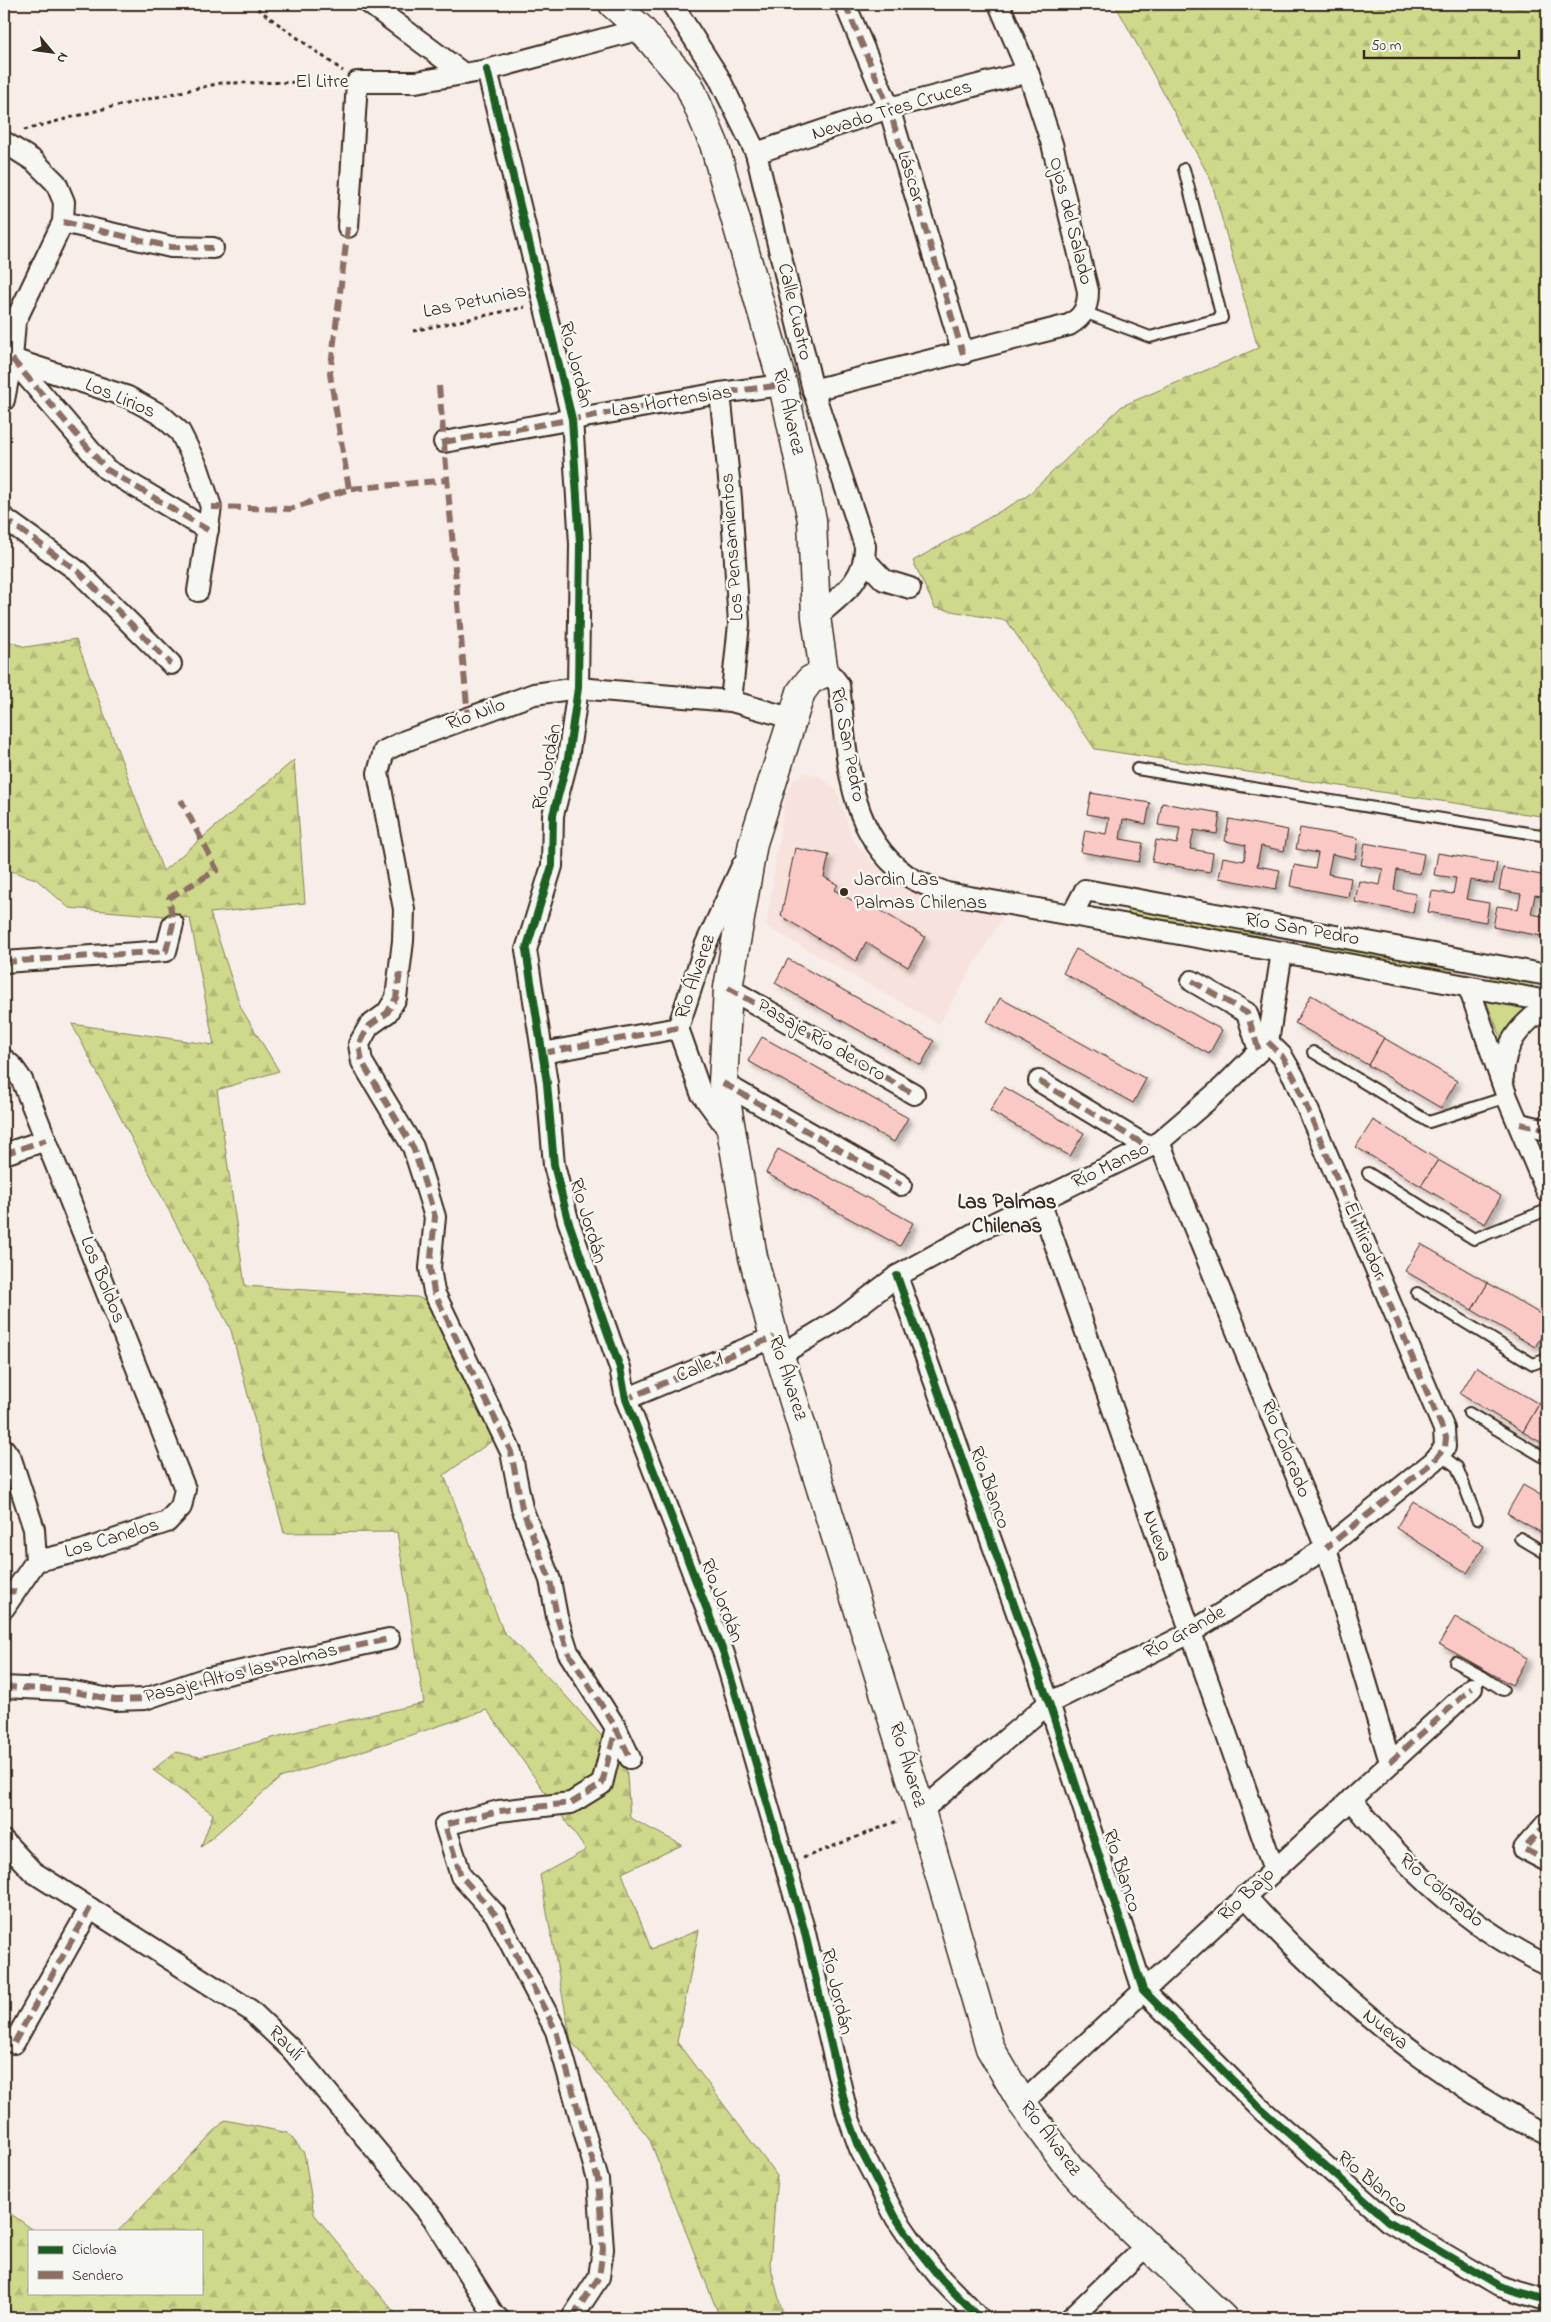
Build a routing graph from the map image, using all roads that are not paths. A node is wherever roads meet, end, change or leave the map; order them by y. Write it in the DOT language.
graph roads {
  1 [pos="370,4"];
  2 [pos="613,4"];
  3 [pos="672,4"];
  4 [pos="845,4"];
  5 [pos="999,4"];
  6 [pos="641,29"];
  7 [pos="487,70"];
  8 [pos="1028,72"];
  9 [pos="464,74"];
  10 [pos="889,108"];
  11 [pos="4,142"];
  12 [pos="756,153"];
  13 [pos="1184,169"];
  14 [pos="63,222"];
  15 [pos="348,227"];
  16 [pos="213,248"];
  17 [pos="1084,312"];
  18 [pos="9,320"];
  19 [pos="963,354"];
  20 [pos="12,359"];
  21 [pos="783,385"];
  22 [pos="812,390"];
  23 [pos="720,393"];
  24 [pos="4,400"];
  25 [pos="572,419"];
  26 [pos="444,442"];
  27 [pos="4,518"];
  28 [pos="208,530"];
  29 [pos="865,560"];
  30 [pos="910,588"];
  31 [pos="198,591"];
  32 [pos="816,617"];
  33 [pos="171,664"];
  34 [pos="824,673"];
  35 [pos="578,688"];
  36 [pos="732,701"];
  37 [pos="794,719"];
  38 [pos="1137,770"];
  39 [pos="1547,836"];
  40 [pos="753,843"];
  41 [pos="1072,915"];
  42 [pos="173,924"];
  43 [pos="1282,952"];
  44 [pos="4,962"];
  45 [pos="1547,975"];
  46 [pos="1192,981"];
  47 [pos="728,988"];
  48 [pos="1469,988"];
  49 [pos="1547,1001"];
  50 [pos="1547,1006"];
  51 [pos="678,1028"];
  52 [pos="1263,1046"];
  53 [pos="1313,1052"];
  54 [pos="543,1054"];
  55 [pos="4,1059"];
  56 [pos="1039,1081"];
  57 [pos="723,1083"];
  58 [pos="1505,1089"];
  59 [pos="914,1094"];
  60 [pos="1520,1124"];
  61 [pos="1547,1130"];
  62 [pos="732,1135"];
  63 [pos="46,1140"];
  64 [pos="1153,1145"];
  65 [pos="4,1154"];
  66 [pos="1368,1173"];
  67 [pos="901,1185"];
  68 [pos="1547,1192"];
  69 [pos="1040,1201"];
  70 [pos="1547,1210"];
  71 [pos="897,1276"];
  72 [pos="1416,1293"];
  73 [pos="777,1346"];
  74 [pos="1547,1359"];
  75 [pos="626,1399"];
  76 [pos="1469,1413"];
  77 [pos="4,1449"];
  78 [pos="1442,1450"];
  79 [pos="1547,1460"];
  80 [pos="181,1507"];
  81 [pos="1477,1519"];
  82 [pos="1520,1538"];
  83 [pos="1326,1548"];
  84 [pos="1547,1554"];
  85 [pos="36,1560"];
  86 [pos="10,1591"];
  87 [pos="4,1608"];
  88 [pos="1190,1633"];
  89 [pos="389,1639"];
  90 [pos="1455,1662"];
  91 [pos="1477,1682"];
  92 [pos="4,1687"];
  93 [pos="1503,1690"];
  94 [pos="1049,1703"];
  95 [pos="616,1728"];
  96 [pos="630,1758"];
  97 [pos="1390,1762"];
  98 [pos="1351,1799"];
  99 [pos="921,1811"];
  100 [pos="1547,1823"];
  101 [pos="4,1842"];
  102 [pos="1547,1861"];
  103 [pos="1274,1870"];
  104 [pos="1245,1896"];
  105 [pos="90,1908"];
  106 [pos="1547,1965"];
  107 [pos="1143,1990"];
  108 [pos="14,2043"];
  109 [pos="1022,2103"];
  110 [pos="1547,2135"];
  111 [pos="1148,2244"];
  112 [pos="1547,2300"];
  113 [pos="498,2318"];
  114 [pos="572,2318"];
  115 [pos="979,2318"];
  116 [pos="1071,2318"];
  117 [pos="1224,2318"];
  1 -- 9 [label="street"];
  2 -- 6 [label="street, Río Álvarez"];
  3 -- 12 [label="street, Calle Cuatro"];
  4 -- 10 [label="street, Láscar"];
  5 -- 8 [label="street, Ojos del Salado"];
  6 -- 7 [label="street, El Litre"];
  6 -- 21 [label="street, Río Álvarez"];
  7 -- 9 [label="street, El Litre"];
  7 -- 25 [label="street, Río Jordán"];
  8 -- 10 [label="street, Nevado Tres Cruces"];
  8 -- 17 [label="street, Ojos del Salado"];
  9 -- 15 [label="street, El Litre"];
  10 -- 12 [label="street, Nevado Tres Cruces"];
  10 -- 19 [label="street, Láscar"];
  11 -- 14 [label="street"];
  12 -- 22 [label="street, Calle Cuatro"];
  13 -- 17 [label="lane"];
  14 -- 16 [label="street"];
  14 -- 18 [label="street"];
  17 -- 19 [label="street, Ojos del Salado"];
  18 -- 20 [label="street"];
  19 -- 22 [label="street, Ojos del Salado"];
  20 -- 24 [label="street"];
  20 -- 28 [label="street"];
  20 -- 28 [label="street, Los Lirios"];
  21 -- 23 [label="street, Las Hortensias"];
  21 -- 32 [label="street, Río Álvarez"];
  22 -- 29 [label="street, Calle Cuatro"];
  23 -- 25 [label="street, Las Hortensias"];
  23 -- 36 [label="street, Los Pensamientos"];
  25 -- 26 [label="street, Las Hortensias"];
  25 -- 35 [label="street, Río Jordán"];
  27 -- 33 [label="street"];
  28 -- 31 [label="street, Los Lirios"];
  29 -- 30 [label="street"];
  29 -- 32 [label="street"];
  32 -- 34 [label="street, Río Álvarez"];
  34 -- 37 [label="street, Río Álvarez"];
  34 -- 41 [label="street, Río San Pedro"];
  35 -- 36 [label="street, Río Nilo"];
  35 -- 54 [label="street, Río Jordán"];
  35 -- 95 [label="street, Río Nilo"];
  36 -- 37 [label="street, Río Nilo"];
  37 -- 40 [label="street, Río Álvarez"];
  38 -- 39 [label="lane"];
  40 -- 47 [label="street, Río Álvarez"];
  40 -- 51 [label="street, Río Álvarez"];
  41 -- 43 [label="street, Río San Pedro"];
  41 -- 45 [label="street, Río San Pedro"];
  42 -- 44 [label="street"];
  43 -- 48 [label="street, Río San Pedro"];
  43 -- 52 [label="street"];
  46 -- 52 [label="street"];
  47 -- 57 [label="street, Río Álvarez"];
  47 -- 59 [label="street, Pasaje Río de Oro"];
  48 -- 49 [label="street, Río San Pedro"];
  48 -- 58 [label="street"];
  50 -- 58 [label="street"];
  51 -- 54 [label="street"];
  51 -- 62 [label="street, Río Álvarez"];
  52 -- 64 [label="street, Río Manso"];
  52 -- 78 [label="street, El Mirador"];
  53 -- 58 [label="lane"];
  54 -- 75 [label="street, Río Jordán"];
  55 -- 63 [label="street, Los Boldos"];
  56 -- 64 [label="street"];
  57 -- 62 [label="street, Río Álvarez"];
  57 -- 67 [label="street"];
  58 -- 60 [label="street"];
  60 -- 61 [label="street"];
  60 -- 68 [label="street"];
  62 -- 73 [label="street, Río Álvarez"];
  63 -- 65 [label="street"];
  63 -- 80 [label="street, Los Boldos"];
  64 -- 69 [label="street, Río Manso"];
  64 -- 83 [label="street, Río Colorado"];
  66 -- 70 [label="lane"];
  69 -- 71 [label="street, Río Manso"];
  69 -- 88 [label="street, Nueva"];
  71 -- 73 [label="street, Río Manso"];
  71 -- 94 [label="street, Río Blanco"];
  72 -- 74 [label="lane"];
  73 -- 75 [label="street, Calle 1"];
  73 -- 99 [label="street, Río Álvarez"];
  75 -- 115 [label="street, Río Jordán"];
  76 -- 79 [label="lane"];
  77 -- 85 [label="street"];
  78 -- 81 [label="lane"];
  78 -- 83 [label="street, Río Grande"];
  80 -- 85 [label="street, Los Canelos"];
  82 -- 84 [label="lane"];
  83 -- 88 [label="street, Río Grande"];
  83 -- 97 [label="street, Río Colorado"];
  85 -- 86 [label="street"];
  86 -- 87 [label="street"];
  88 -- 94 [label="street, Río Grande"];
  88 -- 103 [label="street, Nueva"];
  89 -- 92 [label="street, Pasaje Altos las Palmas"];
  90 -- 91 [label="lane"];
  91 -- 93 [label="lane"];
  91 -- 97 [label="street, Río Bajo"];
  94 -- 99 [label="street, Río Grande"];
  94 -- 107 [label="street, Río Blanco"];
  95 -- 96 [label="street"];
  95 -- 114 [label="street"];
  97 -- 98 [label="street, Río Bajo"];
  98 -- 103 [label="street, Río Bajo"];
  98 -- 106 [label="street, Río Colorado"];
  99 -- 109 [label="street, Río Álvarez"];
  100 -- 102 [label="street"];
  101 -- 105 [label="street, Raulí"];
  103 -- 104 [label="street, Río Bajo"];
  104 -- 107 [label="street, Río Bajo"];
  104 -- 110 [label="street, Nueva"];
  105 -- 108 [label="street"];
  105 -- 113 [label="street, Raulí"];
  107 -- 109 [label="street, Río Bajo"];
  107 -- 112 [label="street, Río Blanco"];
  109 -- 111 [label="street, Río Álvarez"];
  111 -- 116 [label="street"];
  111 -- 117 [label="street, Río Álvarez"];
}
